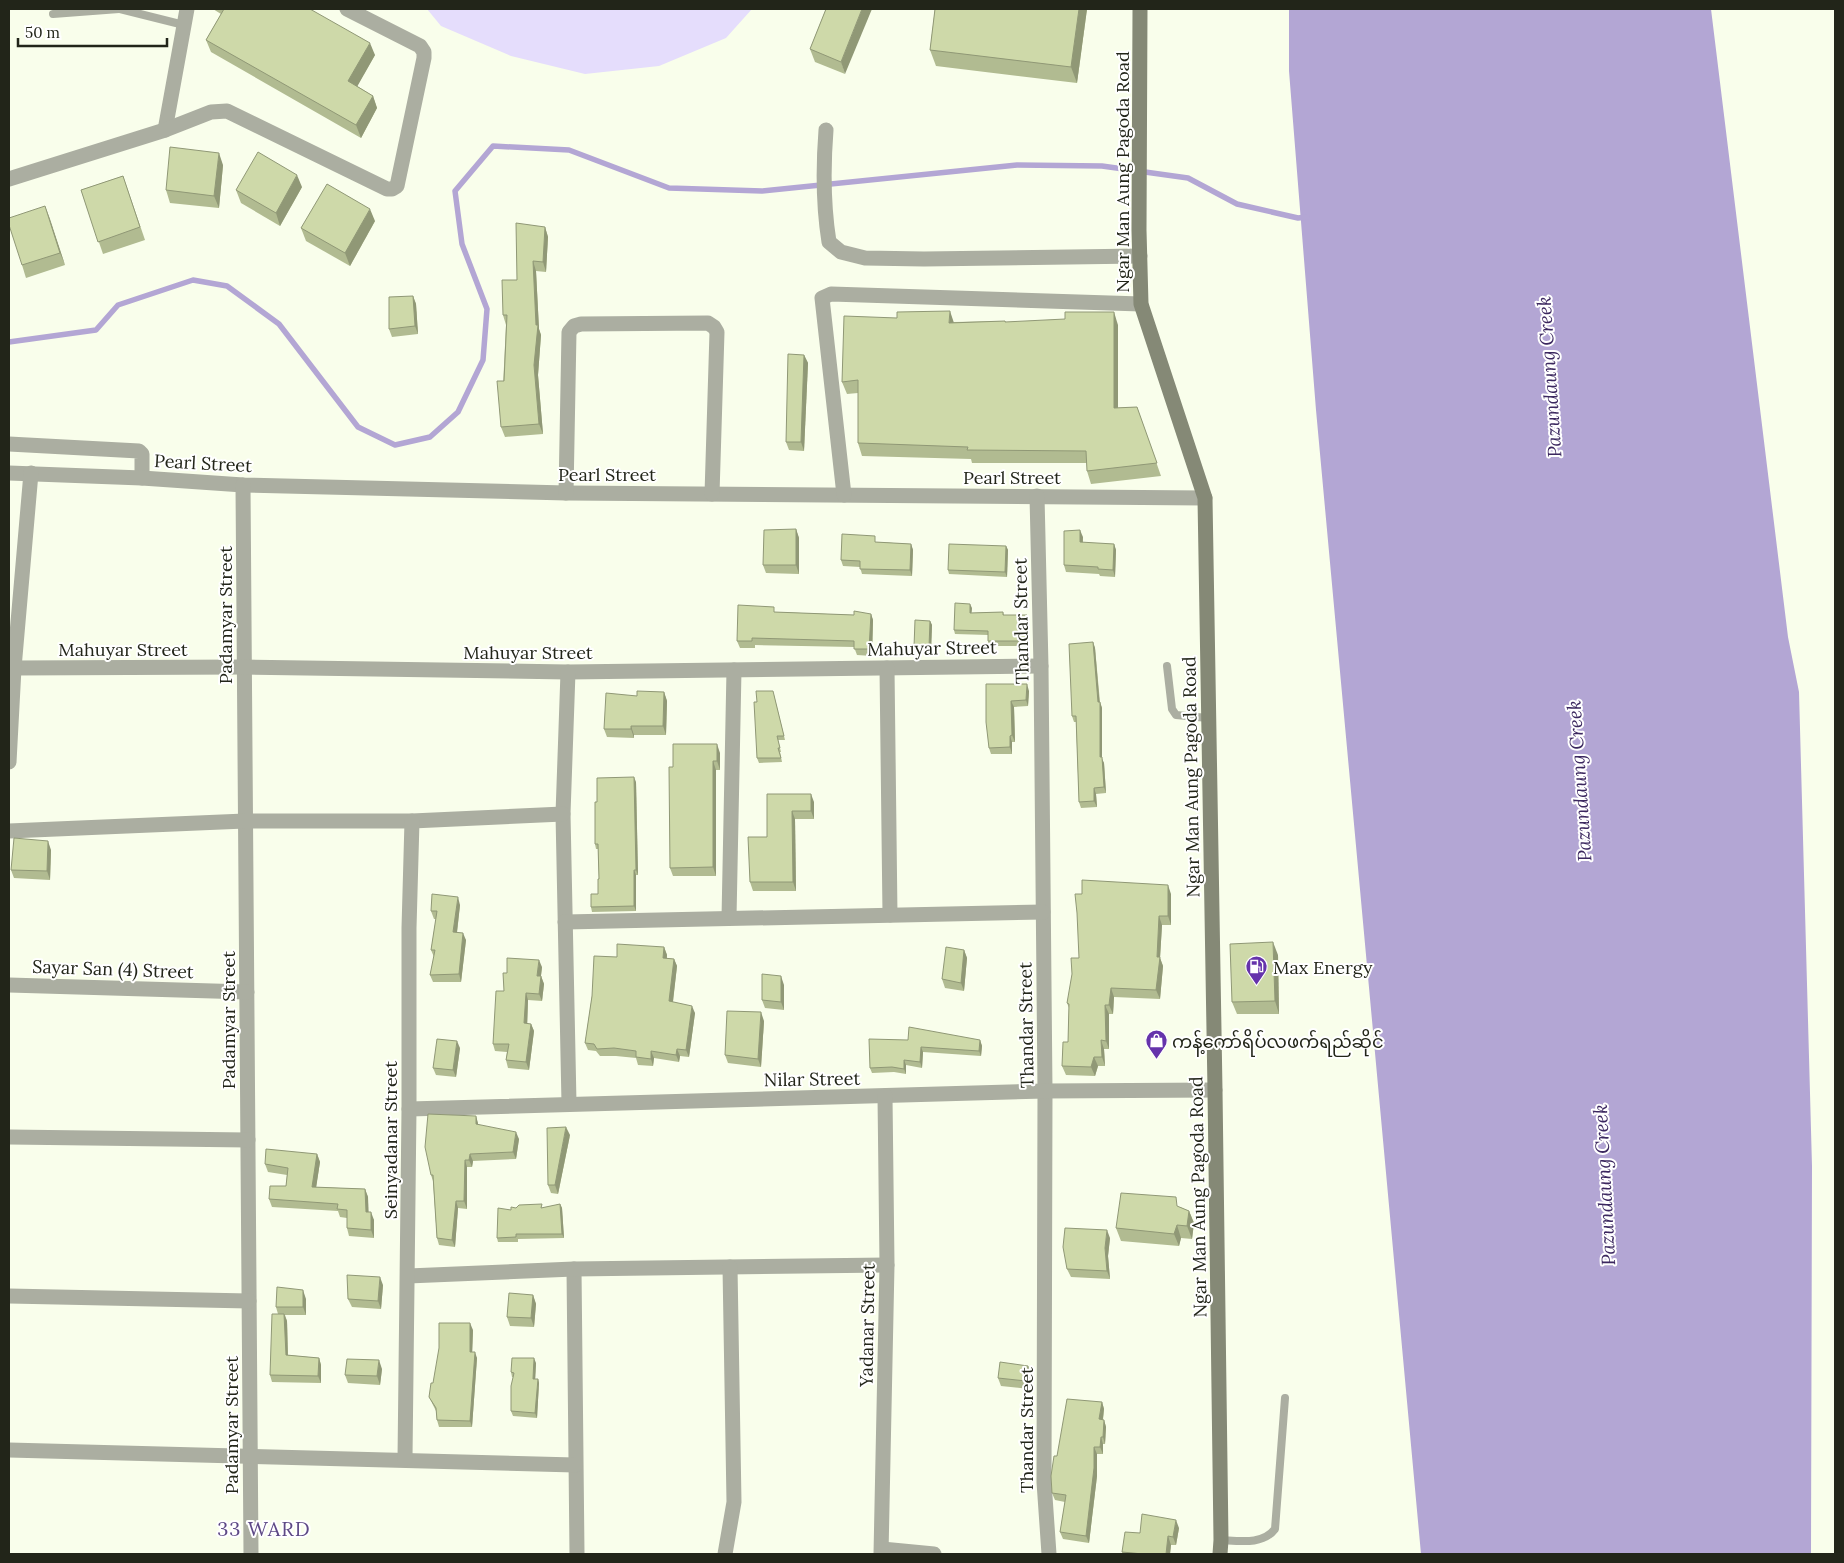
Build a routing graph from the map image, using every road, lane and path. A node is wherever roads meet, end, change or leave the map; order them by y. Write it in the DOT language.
graph roads {
  1 [pos="119,9"];
  2 [pos="187,9"];
  3 [pos="347,9"];
  4 [pos="1140,9"];
  5 [pos="53,14"];
  6 [pos="184,25"];
  7 [pos="165,130"];
  8 [pos="826,130"];
  9 [pos="9,179"];
  10 [pos="1140,256"];
  11 [pos="1142,304"];
  12 [pos="9,444"];
  13 [pos="9,472"];
  14 [pos="31,473"];
  15 [pos="142,478"];
  16 [pos="242,485"];
  17 [pos="566,493"];
  18 [pos="712,494"];
  19 [pos="844,495"];
  20 [pos="1037,496"];
  21 [pos="1205,498"];
  22 [pos="1041,666"];
  23 [pos="1167,666"];
  24 [pos="244,667"];
  25 [pos="14,668"];
  26 [pos="887,668"];
  27 [pos="734,670"];
  28 [pos="568,672"];
  29 [pos="1208,718"];
  30 [pos="9,762"];
  31 [pos="563,814"];
  32 [pos="245,821"];
  33 [pos="412,821"];
  34 [pos="9,830"];
  35 [pos="1043,912"];
  36 [pos="890,915"];
  37 [pos="729,918"];
  38 [pos="565,922"];
  39 [pos="9,985"];
  40 [pos="247,992"];
  41 [pos="1216,1090"];
  42 [pos="1045,1091"];
  43 [pos="885,1096"];
  44 [pos="569,1103"];
  45 [pos="409,1109"];
  46 [pos="9,1137"];
  47 [pos="248,1140"];
  48 [pos="887,1265"];
  49 [pos="730,1267"];
  50 [pos="574,1269"];
  51 [pos="408,1276"];
  52 [pos="9,1296"];
  53 [pos="249,1301"];
  54 [pos="1285,1398"];
  55 [pos="9,1450"];
  56 [pos="250,1457"];
  57 [pos="405,1460"];
  58 [pos="576,1465"];
  59 [pos="1221,1547"];
  60 [pos="882,1552"];
  61 [pos="251,1554"];
  62 [pos="577,1554"];
  63 [pos="725,1554"];
  64 [pos="934,1554"];
  65 [pos="1049,1554"];
  1 -- 5 [label="lane"];
  1 -- 6 [label="lane"];
  2 -- 6 [label="street"];
  3 -- 7 [label="street"];
  4 -- 10 [label="main road, Ngar Man Aung Pagoda Road"];
  6 -- 7 [label="street"];
  7 -- 9 [label="street"];
  8 -- 10 [label="street"];
  10 -- 11 [label="main road, Ngar Man Aung Pagoda Road"];
  11 -- 19 [label="street"];
  11 -- 21 [label="main road, Ngar Man Aung Pagoda Road"];
  12 -- 15 [label="street"];
  13 -- 14 [label="street, Pearl Street"];
  14 -- 15 [label="street, Pearl Street"];
  14 -- 25 [label="street"];
  15 -- 16 [label="street, Pearl Street"];
  16 -- 17 [label="street, Pearl Street"];
  16 -- 24 [label="street, Padamyar Street"];
  17 -- 18 [label="street, Pearl Street"];
  17 -- 18 [label="street"];
  18 -- 19 [label="street, Pearl Street"];
  19 -- 20 [label="street, Pearl Street"];
  20 -- 21 [label="street, Pearl Street"];
  20 -- 22 [label="street, Thandar Street"];
  21 -- 29 [label="main road, Ngar Man Aung Pagoda Road"];
  22 -- 26 [label="street, Mahuyar Street"];
  22 -- 35 [label="street, Thandar Street"];
  23 -- 29 [label="lane"];
  24 -- 25 [label="street, Mahuyar Street"];
  24 -- 28 [label="street, Mahuyar Street"];
  24 -- 32 [label="street, Padamyar Street"];
  25 -- 30 [label="street"];
  26 -- 27 [label="street, Mahuyar Street"];
  26 -- 36 [label="street"];
  27 -- 28 [label="street, Mahuyar Street"];
  27 -- 37 [label="street"];
  28 -- 31 [label="street"];
  29 -- 41 [label="main road, Ngar Man Aung Pagoda Road"];
  31 -- 33 [label="street"];
  31 -- 38 [label="street"];
  32 -- 33 [label="street"];
  32 -- 34 [label="street"];
  32 -- 40 [label="street, Padamyar Street"];
  33 -- 45 [label="street, Seinyadanar Street"];
  35 -- 36 [label="street"];
  35 -- 42 [label="street, Thandar Street"];
  36 -- 37 [label="street"];
  37 -- 38 [label="street"];
  38 -- 44 [label="street"];
  39 -- 40 [label="street, Sayar San (4) Street"];
  40 -- 47 [label="street, Padamyar Street"];
  41 -- 42 [label="street, Nilar Street"];
  41 -- 59 [label="main road, Ngar Man Aung Pagoda Road"];
  42 -- 43 [label="street, Nilar Street"];
  42 -- 65 [label="street, Thandar Street"];
  43 -- 44 [label="street, Nilar Street"];
  43 -- 48 [label="street, Yadanar Street"];
  44 -- 45 [label="street, Nilar Street"];
  45 -- 51 [label="street, Seinyadanar Street"];
  46 -- 47 [label="street"];
  47 -- 53 [label="street, Padamyar Street"];
  48 -- 49 [label="street"];
  48 -- 60 [label="street, Yadanar Street"];
  49 -- 50 [label="street"];
  49 -- 63 [label="street"];
  50 -- 51 [label="street"];
  50 -- 58 [label="street"];
  51 -- 57 [label="street, Seinyadanar Street"];
  52 -- 53 [label="street"];
  53 -- 56 [label="street, Padamyar Street"];
  54 -- 59 [label="lane"];
  55 -- 56 [label="street"];
  56 -- 57 [label="street"];
  56 -- 61 [label="street, Padamyar Street"];
  57 -- 58 [label="street"];
  58 -- 62 [label="street"];
  60 -- 64 [label="street"];
}
